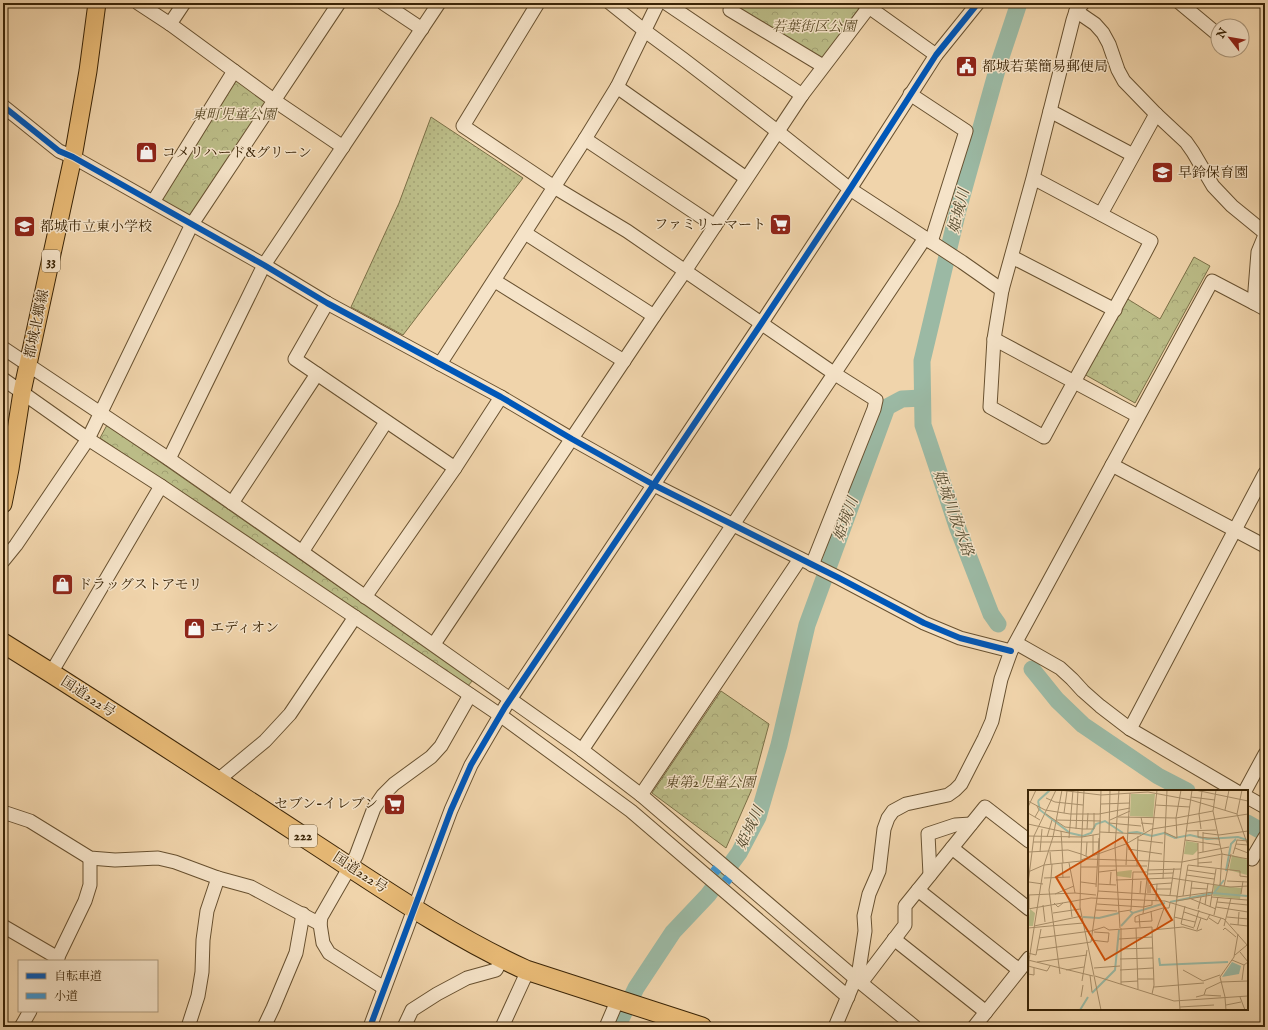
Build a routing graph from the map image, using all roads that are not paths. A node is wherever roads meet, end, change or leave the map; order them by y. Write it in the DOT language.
graph roads {
  1 [pos="97,3"];
  2 [pos="138,3"];
  3 [pos="184,3"];
  4 [pos="339,3"];
  5 [pos="383,3"];
  6 [pos="439,3"];
  7 [pos="538,3"];
  8 [pos="610,3"];
  9 [pos="658,3"];
  10 [pos="666,3"];
  11 [pos="733,3"];
  12 [pos="978,3"];
  13 [pos="1180,3"];
  14 [pos="868,4"];
  15 [pos="1080,7"];
  16 [pos="170,24"];
  17 [pos="422,29"];
  18 [pos="1210,29"];
  19 [pos="645,31"];
  20 [pos="936,55"];
  21 [pos="823,66"];
  22 [pos="234,71"];
  23 [pos="617,87"];
  24 [pos="910,94"];
  25 [pos="802,95"];
  26 [pos="275,101"];
  27 [pos="3,106"];
  28 [pos="1050,111"];
  29 [pos="1156,114"];
  30 [pos="777,131"];
  31 [pos="585,139"];
  32 [pos="343,147"];
  33 [pos="1133,156"];
  34 [pos="73,157"];
  35 [pos="746,178"];
  36 [pos="1033,178"];
  37 [pos="554,187"];
  38 [pos="850,189"];
  39 [pos="153,202"];
  40 [pos="1101,214"];
  41 [pos="192,224"];
  42 [pos="715,226"];
  43 [pos="525,233"];
  44 [pos="1265,234"];
  45 [pos="928,240"];
  46 [pos="1012,258"];
  47 [pos="264,265"];
  48 [pos="685,271"];
  49 [pos="495,281"];
  50 [pos="1002,290"];
  51 [pos="327,303"];
  52 [pos="1260,306"];
  53 [pos="1115,310"];
  54 [pos="654,316"];
  55 [pos="761,324"];
  56 [pos="994,339"];
  57 [pos="3,348"];
  58 [pos="624,361"];
  59 [pos="440,364"];
  60 [pos="28,366"];
  61 [pos="317,374"];
  62 [pos="835,374"];
  63 [pos="3,379"];
  64 [pos="1074,381"];
  65 [pos="22,392"];
  66 [pos="501,397"];
  67 [pos="101,413"];
  68 [pos="1138,416"];
  69 [pos="386,422"];
  70 [pos="88,439"];
  71 [pos="572,439"];
  72 [pos="169,460"];
  73 [pos="1112,465"];
  74 [pos="7,467"];
  75 [pos="455,468"];
  76 [pos="1265,473"];
  77 [pos="654,485"];
  78 [pos="161,486"];
  79 [pos="232,503"];
  80 [pos="3,504"];
  81 [pos="733,525"];
  82 [pos="1234,530"];
  83 [pos="1265,546"];
  84 [pos="302,552"];
  85 [pos="800,559"];
  86 [pos="3,561"];
  87 [pos="817,567"];
  88 [pos="365,597"];
  89 [pos="355,617"];
  90 [pos="3,643"];
  91 [pos="434,644"];
  92 [pos="1013,647"];
  93 [pos="51,673"];
  94 [pos="470,695"];
  95 [pos="510,698"];
  96 [pos="500,715"];
  97 [pos="1130,729"];
  98 [pos="582,750"];
  99 [pos="1265,754"];
  100 [pos="218,780"];
  101 [pos="1234,790"];
  102 [pos="1246,790"];
  103 [pos="641,795"];
  104 [pos="1248,798"];
  105 [pos="1265,807"];
  106 [pos="3,812"];
  107 [pos="971,824"];
  108 [pos="1265,837"];
  109 [pos="1028,840"];
  110 [pos="952,848"];
  111 [pos="90,858"];
  112 [pos="1252,859"];
  113 [pos="350,867"];
  114 [pos="930,875"];
  115 [pos="218,878"];
  116 [pos="918,890"];
  117 [pos="414,908"];
  118 [pos="1028,908"];
  119 [pos="303,914"];
  120 [pos="320,924"];
  121 [pos="3,926"];
  122 [pos="894,939"];
  123 [pos="57,959"];
  124 [pos="502,959"];
  125 [pos="1028,959"];
  126 [pos="526,970"];
  127 [pos="1019,970"];
  128 [pos="858,981"];
  129 [pos="384,988"];
  130 [pos="848,997"];
  131 [pos="618,999"];
  132 [pos="29,1012"];
  133 [pos="986,1012"];
  134 [pos="698,1026"];
  135 [pos="21,1027"];
  136 [pos="188,1027"];
  137 [pos="264,1027"];
  138 [pos="370,1027"];
  139 [pos="404,1027"];
  140 [pos="502,1027"];
  141 [pos="606,1027"];
  142 [pos="835,1027"];
  143 [pos="915,1027"];
  144 [pos="974,1027"];
  1 -- 34 [label="main road, 都城北郷線 / 33"];
  2 -- 16 [label="street"];
  3 -- 16 [label="street"];
  4 -- 26 [label="street"];
  5 -- 17 [label="street"];
  6 -- 17 [label="street"];
  7 -- 37 [label="street"];
  8 -- 19 [label="street"];
  9 -- 19 [label="street"];
  10 -- 25 [label="street"];
  11 -- 21 [label="street"];
  12 -- 20 [label="street"];
  13 -- 18 [label="street"];
  14 -- 20 [label="street"];
  14 -- 21 [label="street"];
  15 -- 28 [label="street"];
  15 -- 29 [label="street"];
  16 -- 22 [label="street"];
  17 -- 32 [label="street"];
  19 -- 23 [label="street"];
  19 -- 30 [label="street"];
  20 -- 24 [label="street"];
  21 -- 25 [label="street"];
  22 -- 26 [label="street"];
  22 -- 39 [label="street"];
  23 -- 31 [label="street"];
  23 -- 35 [label="street"];
  24 -- 38 [label="street"];
  24 -- 45 [label="street"];
  25 -- 30 [label="street"];
  26 -- 32 [label="street"];
  26 -- 41 [label="street"];
  27 -- 34 [label="street"];
  28 -- 33 [label="street"];
  28 -- 36 [label="street"];
  29 -- 33 [label="street"];
  29 -- 44 [label="street"];
  30 -- 35 [label="street"];
  30 -- 38 [label="street"];
  31 -- 37 [label="street"];
  31 -- 42 [label="street"];
  32 -- 47 [label="street"];
  33 -- 40 [label="street"];
  34 -- 39 [label="street"];
  34 -- 60 [label="main road, 都城北郷線 / 33"];
  35 -- 42 [label="street"];
  36 -- 40 [label="street"];
  36 -- 46 [label="street"];
  37 -- 43 [label="street"];
  37 -- 48 [label="street"];
  38 -- 45 [label="street"];
  38 -- 55 [label="street"];
  39 -- 41 [label="street"];
  40 -- 53 [label="street"];
  41 -- 47 [label="street"];
  41 -- 67 [label="street"];
  42 -- 48 [label="street"];
  43 -- 49 [label="street"];
  43 -- 54 [label="street"];
  44 -- 52 [label="street"];
  45 -- 50 [label="street"];
  45 -- 62 [label="street"];
  46 -- 50 [label="street"];
  46 -- 53 [label="street"];
  47 -- 51 [label="street"];
  47 -- 72 [label="street"];
  48 -- 54 [label="street"];
  48 -- 55 [label="street"];
  49 -- 58 [label="street"];
  49 -- 59 [label="street"];
  50 -- 56 [label="street"];
  51 -- 59 [label="street"];
  51 -- 61 [label="street"];
  52 -- 68 [label="street"];
  53 -- 64 [label="street"];
  54 -- 58 [label="street"];
  55 -- 62 [label="street"];
  55 -- 77 [label="street"];
  56 -- 64 [label="street"];
  56 -- 64 [label="street"];
  57 -- 60 [label="street"];
  58 -- 71 [label="street"];
  59 -- 66 [label="street"];
  60 -- 65 [label="main road, 都城北郷線 / 33"];
  60 -- 67 [label="street"];
  61 -- 69 [label="street"];
  61 -- 79 [label="street"];
  62 -- 81 [label="street"];
  62 -- 87 [label="street"];
  63 -- 65 [label="street"];
  64 -- 68 [label="street"];
  65 -- 70 [label="street"];
  65 -- 74 [label="main road, 都城北郷線 / 33"];
  66 -- 71 [label="street"];
  66 -- 75 [label="street"];
  67 -- 70 [label="street"];
  67 -- 72 [label="street"];
  68 -- 73 [label="street"];
  69 -- 75 [label="street"];
  69 -- 84 [label="street"];
  70 -- 78 [label="street"];
  70 -- 86 [label="street"];
  71 -- 77 [label="street"];
  71 -- 91 [label="street"];
  72 -- 79 [label="street"];
  73 -- 82 [label="street"];
  73 -- 92 [label="street"];
  74 -- 80 [label="main road, 都城北郷線 / 33"];
  75 -- 88 [label="street"];
  76 -- 82 [label="street"];
  77 -- 81 [label="street"];
  77 -- 95 [label="street"];
  78 -- 89 [label="street"];
  78 -- 93 [label="street"];
  79 -- 84 [label="street"];
  81 -- 85 [label="street"];
  81 -- 98 [label="street"];
  82 -- 83 [label="street"];
  82 -- 97 [label="street"];
  84 -- 88 [label="street"];
  85 -- 87 [label="street"];
  85 -- 103 [label="street"];
  87 -- 92 [label="street"];
  88 -- 91 [label="street"];
  89 -- 94 [label="street"];
  89 -- 100 [label="street"];
  90 -- 93 [label="highway, 国道222号 / 222"];
  91 -- 95 [label="street"];
  92 -- 97 [label="street"];
  92 -- 128 [label="street"];
  93 -- 100 [label="highway, 国道222号 / 222"];
  94 -- 96 [label="street"];
  94 -- 113 [label="street"];
  95 -- 96 [label="street"];
  95 -- 98 [label="street"];
  96 -- 117 [label="street"];
  96 -- 130 [label="street"];
  97 -- 101 [label="street"];
  98 -- 103 [label="street"];
  99 -- 102 [label="street"];
  100 -- 113 [label="highway, 国道222号 / 222"];
  103 -- 128 [label="street"];
  104 -- 105 [label="street"];
  106 -- 111 [label="street"];
  107 -- 109 [label="street"];
  107 -- 110 [label="street"];
  107 -- 114 [label="street"];
  108 -- 112 [label="street"];
  110 -- 114 [label="street"];
  110 -- 118 [label="street"];
  111 -- 115 [label="street"];
  111 -- 123 [label="street"];
  113 -- 117 [label="highway, 国道222号 / 222"];
  113 -- 120 [label="street"];
  114 -- 116 [label="street"];
  115 -- 119 [label="street"];
  115 -- 136 [label="street"];
  116 -- 122 [label="street"];
  116 -- 127 [label="street"];
  117 -- 124 [label="highway, 国道222号 / 222"];
  117 -- 129 [label="street"];
  119 -- 120 [label="street"];
  119 -- 137 [label="street"];
  120 -- 129 [label="street"];
  121 -- 123 [label="street"];
  122 -- 128 [label="street"];
  122 -- 133 [label="street"];
  124 -- 126 [label="highway, 国道222号 / 222"];
  124 -- 139 [label="street"];
  125 -- 127 [label="street"];
  126 -- 131 [label="highway, 国道222号 / 222"];
  126 -- 140 [label="street"];
  127 -- 133 [label="street"];
  128 -- 130 [label="street"];
  128 -- 143 [label="street"];
  129 -- 138 [label="street"];
  130 -- 142 [label="street"];
  131 -- 134 [label="highway, 国道222号 / 222"];
  131 -- 141 [label="street"];
  132 -- 135 [label="street"];
  133 -- 144 [label="street"];
}
